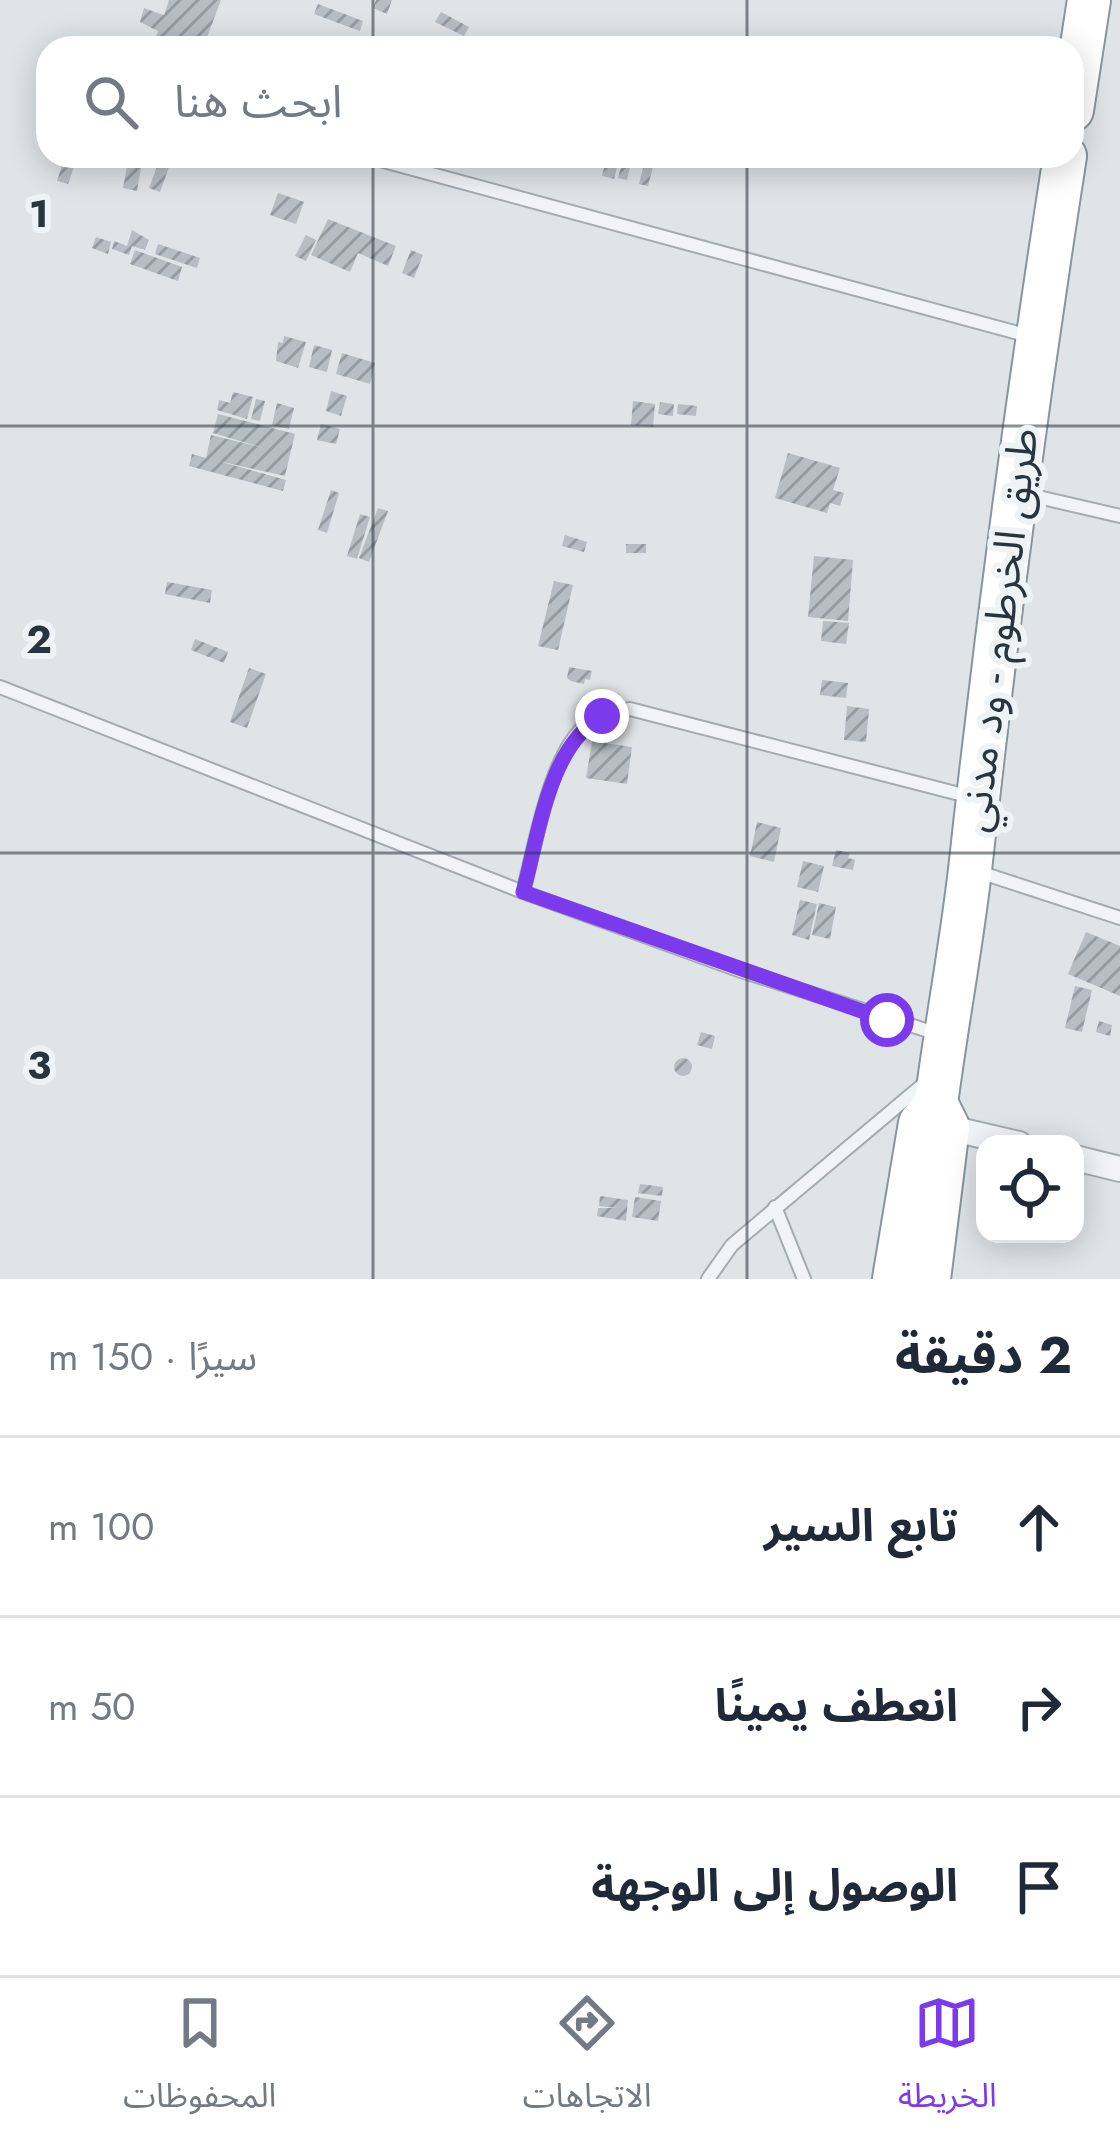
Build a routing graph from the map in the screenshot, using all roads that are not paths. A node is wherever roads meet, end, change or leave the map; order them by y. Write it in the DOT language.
graph roads {
  1 [pos="1089,0"];
  2 [pos="1083,36"];
  3 [pos="409,168"];
  4 [pos="1063,168"];
  5 [pos="1036,338"];
  6 [pos="1014,492"];
  7 [pos="1120,516"];
  8 [pos="0,688"];
  9 [pos="975,798"];
  10 [pos="970,869"];
  11 [pos="523,892"];
  12 [pos="1120,918"];
  13 [pos="938,1092"];
  14 [pos="1005,1135"];
  15 [pos="1084,1160"];
  16 [pos="1120,1169"];
  17 [pos="775,1207"];
  18 [pos="708,1279"];
  19 [pos="804,1279"];
  20 [pos="894,1279"];
  21 [pos="929,1279"];
  1 -- 2 [label="highway"];
  3 -- 5 [label="lane"];
  4 -- 5 [label="highway, طريق الخرطوم - ود مدني"];
  5 -- 6 [label="highway, طريق الخرطوم - ود مدني"];
  6 -- 7 [label="lane"];
  6 -- 9 [label="highway, طريق الخرطوم - ود مدني"];
  8 -- 11 [label="lane"];
  9 -- 10 [label="highway, طريق الخرطوم - ود مدني"];
  9 -- 11 [label="lane"];
  10 -- 12 [label="lane"];
  10 -- 13 [label="highway, طريق الخرطوم - ود مدني"];
  11 -- 13 [label="lane"];
  13 -- 14 [label="street"];
  13 -- 17 [label="lane"];
  13 -- 20 [label="highway, طريق الخرطوم - ود مدني"];
  13 -- 21 [label="highway, طريق الخرطوم - ود مدني"];
  15 -- 16 [label="street"];
  17 -- 18 [label="lane"];
  17 -- 19 [label="lane"];
}
